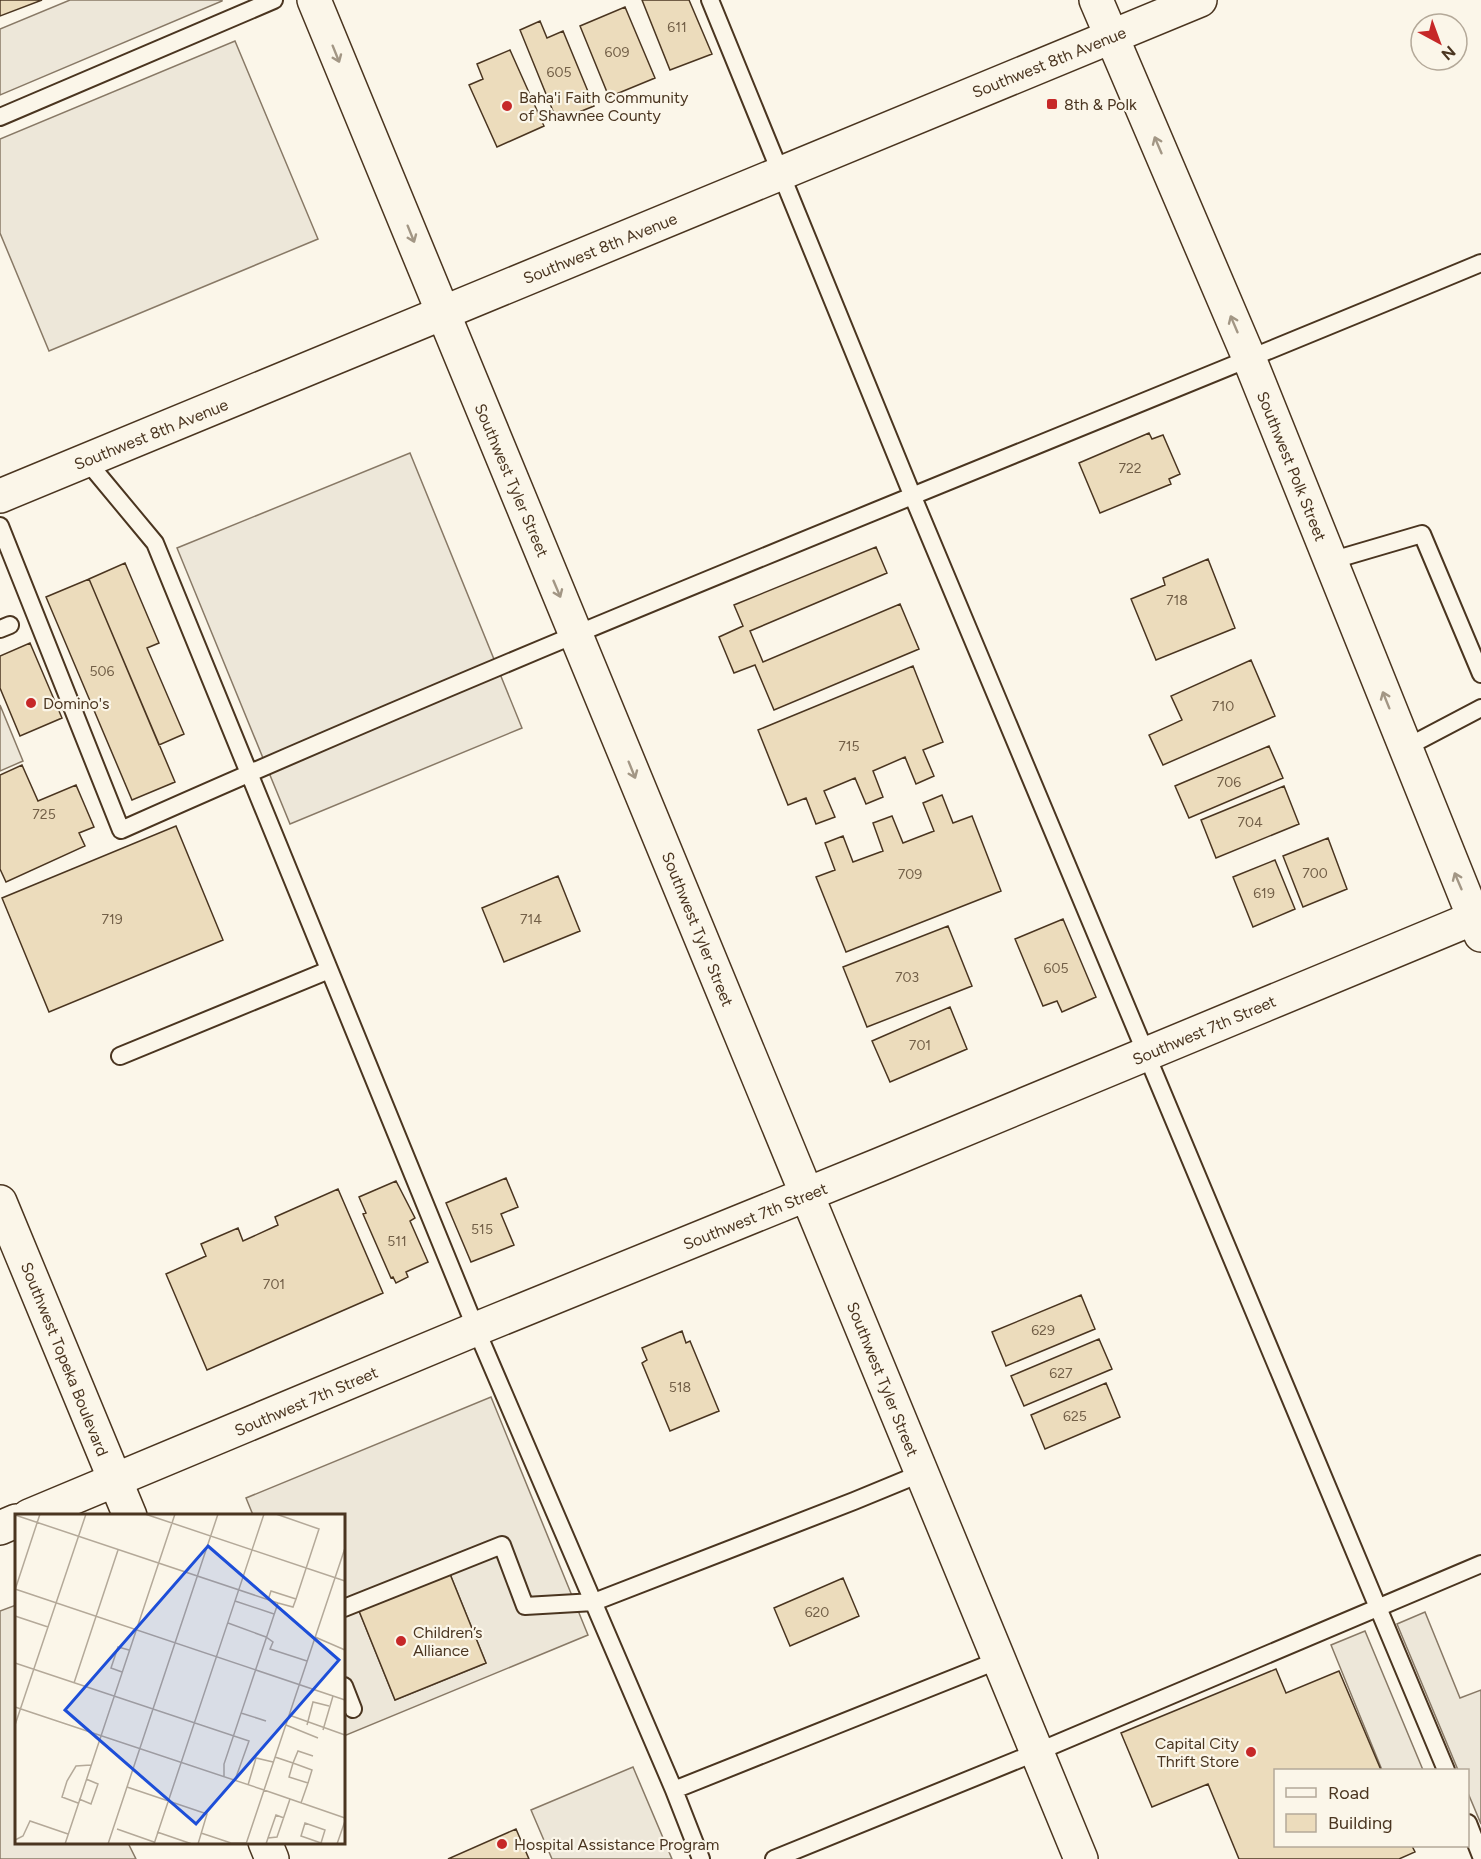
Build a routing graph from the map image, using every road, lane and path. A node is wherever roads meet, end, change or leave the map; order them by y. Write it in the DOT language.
graph roads {
  1 [pos="274,0"];
  2 [pos="314,0"];
  3 [pos="710,0"];
  4 [pos="1096,0"];
  5 [pos="1200,0"];
  6 [pos="1112,36"];
  7 [pos="0,117"];
  8 [pos="782,173"];
  9 [pos="1481,263"];
  10 [pos="443,313"];
  11 [pos="1249,358"];
  12 [pos="86,460"];
  13 [pos="0,496"];
  14 [pos="914,496"];
  15 [pos="0,526"];
  16 [pos="1330,561"];
  17 [pos="576,635"];
  18 [pos="1481,674"];
  19 [pos="1481,708"];
  20 [pos="1405,748"];
  21 [pos="249,773"];
  22 [pos="1479,923"];
  23 [pos="329,970"];
  24 [pos="1146,1054"];
  25 [pos="120,1056"];
  26 [pos="807,1195"];
  27 [pos="3,1216"];
  28 [pos="476,1329"];
  29 [pos="922,1473"];
  30 [pos="116,1481"];
  31 [pos="32,1514"];
  32 [pos="130,1514"];
  33 [pos="15,1521"];
  34 [pos="0,1528"];
  35 [pos="1481,1564"];
  36 [pos="594,1602"];
  37 [pos="1377,1606"];
  38 [pos="345,1608"];
  39 [pos="999,1660"];
  40 [pos="345,1689"];
  41 [pos="353,1709"];
  42 [pos="1037,1752"];
  43 [pos="1446,1769"];
  44 [pos="674,1790"];
  45 [pos="1469,1828"];
  46 [pos="266,1844"];
  47 [pos="791,1856"];
  48 [pos="1481,1856"];
  49 [pos="272,1859"];
  50 [pos="701,1859"];
  51 [pos="774,1859"];
  52 [pos="1081,1859"];
  1 -- 7 [label="lane"];
  2 -- 10 [label="street, Southwest Tyler Street, one-way"];
  3 -- 8 [label="lane"];
  4 -- 6 [label="street, Southwest Polk Street"];
  5 -- 6 [label="street, Southwest 8th Avenue"];
  6 -- 8 [label="street, Southwest 8th Avenue"];
  11 -- 6 [label="street, Southwest Polk Street, one-way"];
  8 -- 10 [label="street, Southwest 8th Avenue"];
  8 -- 14 [label="lane"];
  9 -- 11 [label="lane"];
  10 -- 12 [label="street, Southwest 8th Avenue"];
  10 -- 17 [label="street, Southwest Tyler Street, one-way"];
  11 -- 14 [label="lane"];
  11 -- 16 [label="street, Southwest Polk Street"];
  12 -- 13 [label="street, Southwest 8th Avenue"];
  12 -- 21 [label="lane"];
  14 -- 17 [label="lane"];
  14 -- 24 [label="lane"];
  15 -- 21 [label="lane"];
  16 -- 18 [label="lane"];
  20 -- 16 [label="street, Southwest Polk Street, one-way"];
  17 -- 21 [label="lane"];
  17 -- 26 [label="street, Southwest Tyler Street, one-way"];
  19 -- 20 [label="lane"];
  22 -- 20 [label="street, Southwest Polk Street, one-way"];
  21 -- 23 [label="lane"];
  22 -- 24 [label="street, Southwest 7th Street"];
  23 -- 25 [label="lane"];
  23 -- 28 [label="lane"];
  24 -- 26 [label="street, Southwest 7th Street"];
  24 -- 37 [label="lane"];
  26 -- 28 [label="street, Southwest 7th Street"];
  26 -- 29 [label="street, Southwest Tyler Street"];
  27 -- 30 [label="street, Southwest Topeka Boulevard"];
  28 -- 30 [label="street, Southwest 7th Street"];
  28 -- 36 [label="lane"];
  29 -- 36 [label="lane"];
  29 -- 39 [label="street, Southwest Tyler Street"];
  30 -- 31 [label="street, Southwest 7th Street"];
  30 -- 32 [label="street, Southwest Topeka Boulevard"];
  33 -- 34 [label="street"];
  35 -- 37 [label="lane"];
  36 -- 38 [label="lane"];
  36 -- 44 [label="lane"];
  37 -- 42 [label="lane"];
  37 -- 43 [label="lane"];
  39 -- 42 [label="street, Southwest Tyler Street"];
  39 -- 44 [label="lane"];
  40 -- 41 [label="lane"];
  42 -- 47 [label="lane"];
  42 -- 52 [label="street, Southwest Tyler Street"];
  44 -- 50 [label="lane"];
  45 -- 48 [label="lane"];
  46 -- 49 [label="street"];
  47 -- 51 [label="lane"];
}
